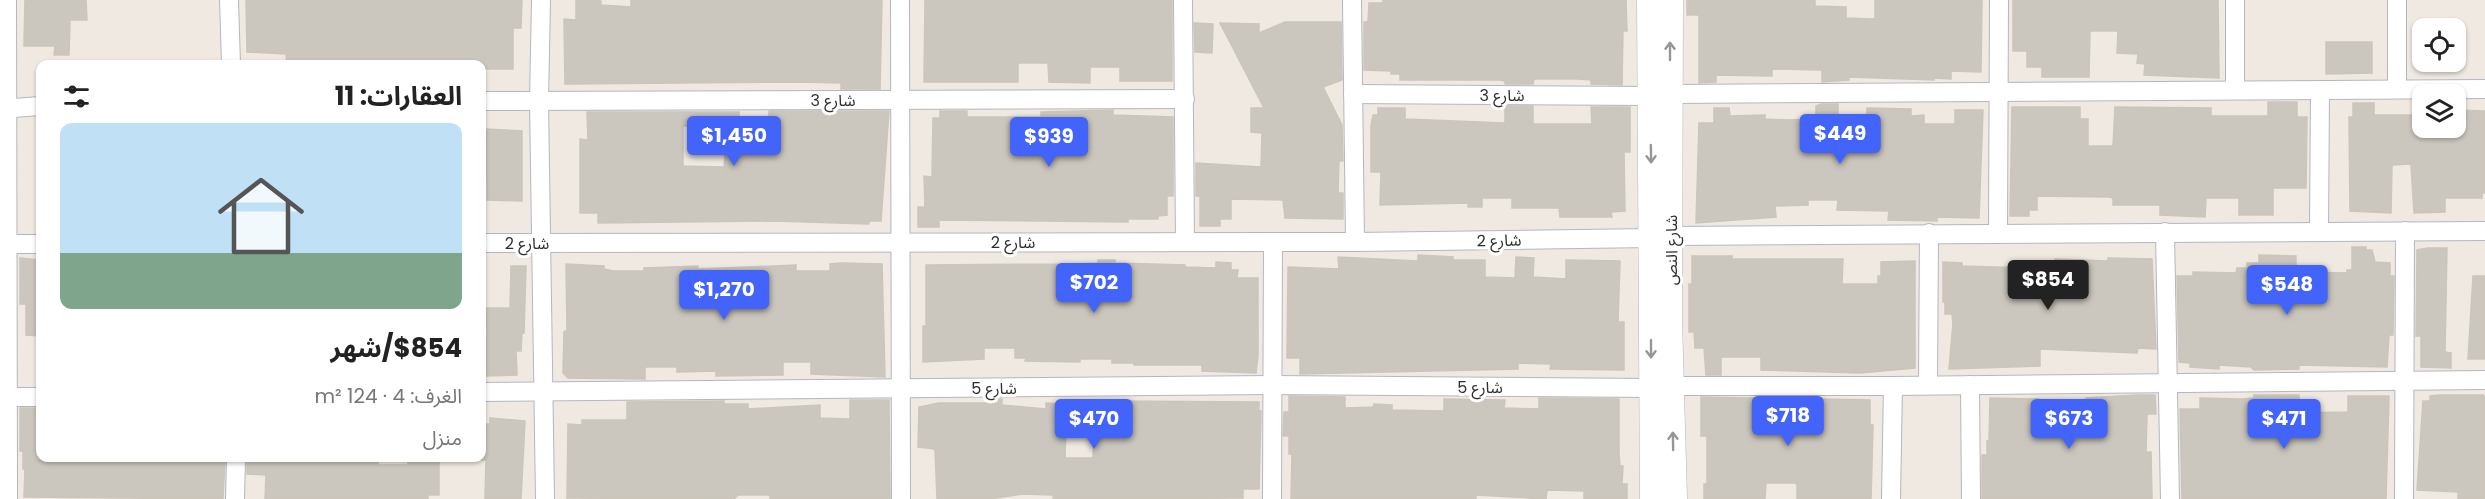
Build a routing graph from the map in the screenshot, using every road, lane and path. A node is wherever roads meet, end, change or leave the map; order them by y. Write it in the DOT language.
graph roads {
  1 [pos="7,0"];
  2 [pos="229,0"];
  3 [pos="541,0"];
  4 [pos="900,0"];
  5 [pos="1183,0"];
  6 [pos="1352,0"];
  7 [pos="1650,0"];
  8 [pos="1670,0"];
  9 [pos="1999,0"];
  10 [pos="2235,0"];
  11 [pos="2397,0"];
  12 [pos="231,60"];
  13 [pos="2397,89"];
  14 [pos="2235,90"];
  15 [pos="2320,90"];
  16 [pos="2485,90"];
  17 [pos="1999,91"];
  18 [pos="1353,94"];
  19 [pos="1661,95"];
  20 [pos="1185,99"];
  21 [pos="900,100"];
  22 [pos="486,101"];
  23 [pos="539,101"];
  24 [pos="36,106"];
  25 [pos="4,109"];
  26 [pos="2319,231"];
  27 [pos="2405,231"];
  28 [pos="2485,231"];
  29 [pos="2165,232"];
  30 [pos="1929,233"];
  31 [pos="1998,233"];
  32 [pos="1662,237"];
  33 [pos="900,242"];
  34 [pos="1185,242"];
  35 [pos="1273,242"];
  36 [pos="1355,242"];
  37 [pos="4,243"];
  38 [pos="486,243"];
  39 [pos="543,243"];
  40 [pos="36,244"];
  41 [pos="2403,380"];
  42 [pos="2485,380"];
  43 [pos="1929,384"];
  44 [pos="2169,384"];
  45 [pos="1272,385"];
  46 [pos="1970,385"];
  47 [pos="1893,386"];
  48 [pos="1662,387"];
  49 [pos="901,388"];
  50 [pos="486,392"];
  51 [pos="544,393"];
  52 [pos="5,397"];
  53 [pos="36,397"];
  54 [pos="236,462"];
  55 [pos="8,499"];
  56 [pos="235,499"];
  57 [pos="545,499"];
  58 [pos="901,499"];
  59 [pos="1272,499"];
  60 [pos="1653,499"];
  61 [pos="1674,499"];
  62 [pos="1891,499"];
  63 [pos="1971,499"];
  64 [pos="2170,499"];
  65 [pos="2404,499"];
  1 -- 25 [label="street"];
  2 -- 12 [label="street"];
  3 -- 23 [label="street"];
  4 -- 21 [label="street"];
  5 -- 20 [label="street"];
  6 -- 18 [label="street"];
  7 -- 19 [label="main road, شارع النص"];
  19 -- 8 [label="main road, شارع النص, one-way"];
  9 -- 17 [label="street"];
  10 -- 14 [label="street"];
  11 -- 13 [label="street"];
  13 -- 15 [label="street, شارع 3"];
  13 -- 16 [label="street, شارع 3"];
  14 -- 15 [label="street, شارع 3"];
  14 -- 17 [label="street, شارع 3"];
  15 -- 26 [label="street"];
  17 -- 19 [label="street, شارع 3"];
  17 -- 31 [label="street"];
  18 -- 19 [label="street, شارع 3"];
  18 -- 36 [label="street"];
  19 -- 32 [label="main road, شارع النص"];
  20 -- 21 [label="street, شارع 3"];
  20 -- 34 [label="street"];
  21 -- 23 [label="street, شارع 3"];
  21 -- 33 [label="street"];
  22 -- 23 [label="street, شارع 3"];
  23 -- 39 [label="street"];
  24 -- 25 [label="street"];
  25 -- 37 [label="street"];
  26 -- 27 [label="street, شارع 2"];
  26 -- 29 [label="street, شارع 2"];
  27 -- 28 [label="street, شارع 2"];
  27 -- 41 [label="street"];
  29 -- 31 [label="street, شارع 2"];
  29 -- 44 [label="street"];
  30 -- 31 [label="street, شارع 2"];
  30 -- 32 [label="street, شارع 2"];
  30 -- 43 [label="street"];
  32 -- 36 [label="street, شارع 2"];
  32 -- 48 [label="main road, شارع النص"];
  33 -- 34 [label="street, شارع 2"];
  33 -- 39 [label="street, شارع 2"];
  33 -- 49 [label="street"];
  34 -- 35 [label="street, شارع 2"];
  35 -- 36 [label="street, شارع 2"];
  35 -- 45 [label="street"];
  37 -- 40 [label="street"];
  37 -- 52 [label="street"];
  38 -- 39 [label="street, شارع 2"];
  39 -- 51 [label="street"];
  41 -- 42 [label="street, شارع 5"];
  41 -- 44 [label="street, شارع 5"];
  41 -- 65 [label="street"];
  43 -- 46 [label="street, شارع 5"];
  43 -- 47 [label="street, شارع 5"];
  44 -- 46 [label="street, شارع 5"];
  44 -- 64 [label="street"];
  45 -- 48 [label="street, شارع 5"];
  45 -- 49 [label="street, شارع 5"];
  45 -- 59 [label="street"];
  46 -- 63 [label="street"];
  47 -- 48 [label="street, شارع 5"];
  47 -- 62 [label="street"];
  48 -- 60 [label="main road, شارع النص"];
  61 -- 48 [label="main road, شارع النص, one-way"];
  49 -- 51 [label="street, شارع 5"];
  49 -- 58 [label="street"];
  50 -- 51 [label="street, شارع 5"];
  51 -- 57 [label="street"];
  52 -- 53 [label="street"];
  52 -- 55 [label="street"];
  54 -- 56 [label="street"];
}
